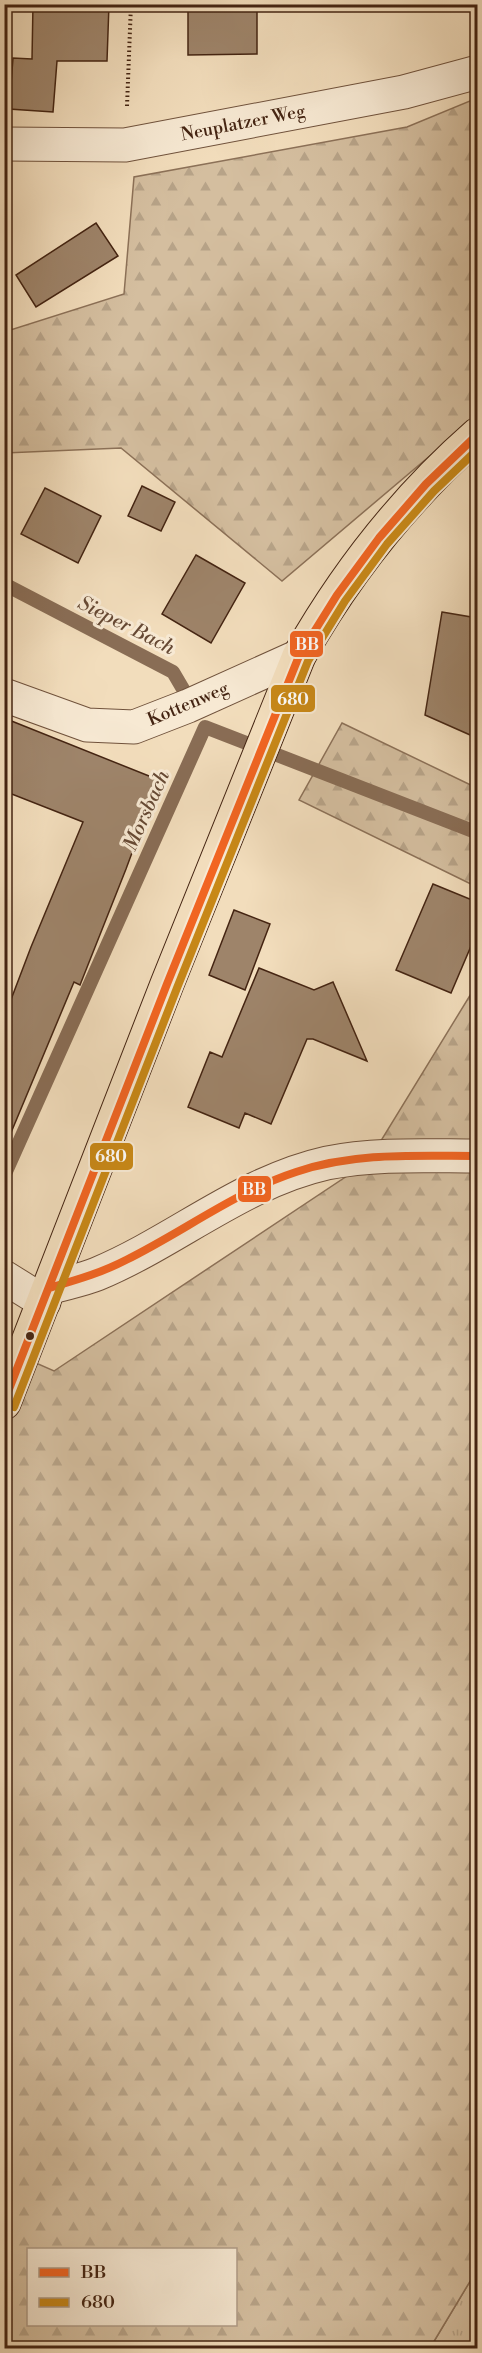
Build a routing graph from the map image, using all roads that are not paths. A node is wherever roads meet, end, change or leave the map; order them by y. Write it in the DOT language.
graph roads {
  1 [pos="477,72"];
  2 [pos="4,144"];
  3 [pos="477,434"];
  4 [pos="299,656"];
  5 [pos="4,695"];
  6 [pos="477,1156"];
  7 [pos="4,1277"];
  8 [pos="47,1294"];
  9 [pos="4,1403"];
  1 -- 2 [label="street, Neuplatzer Weg"];
  3 -- 4 [label="main road"];
  4 -- 5 [label="street, Kottenweg"];
  4 -- 8 [label="main road"];
  6 -- 8 [label="street"];
  7 -- 8 [label="street"];
  8 -- 9 [label="main road"];
}
